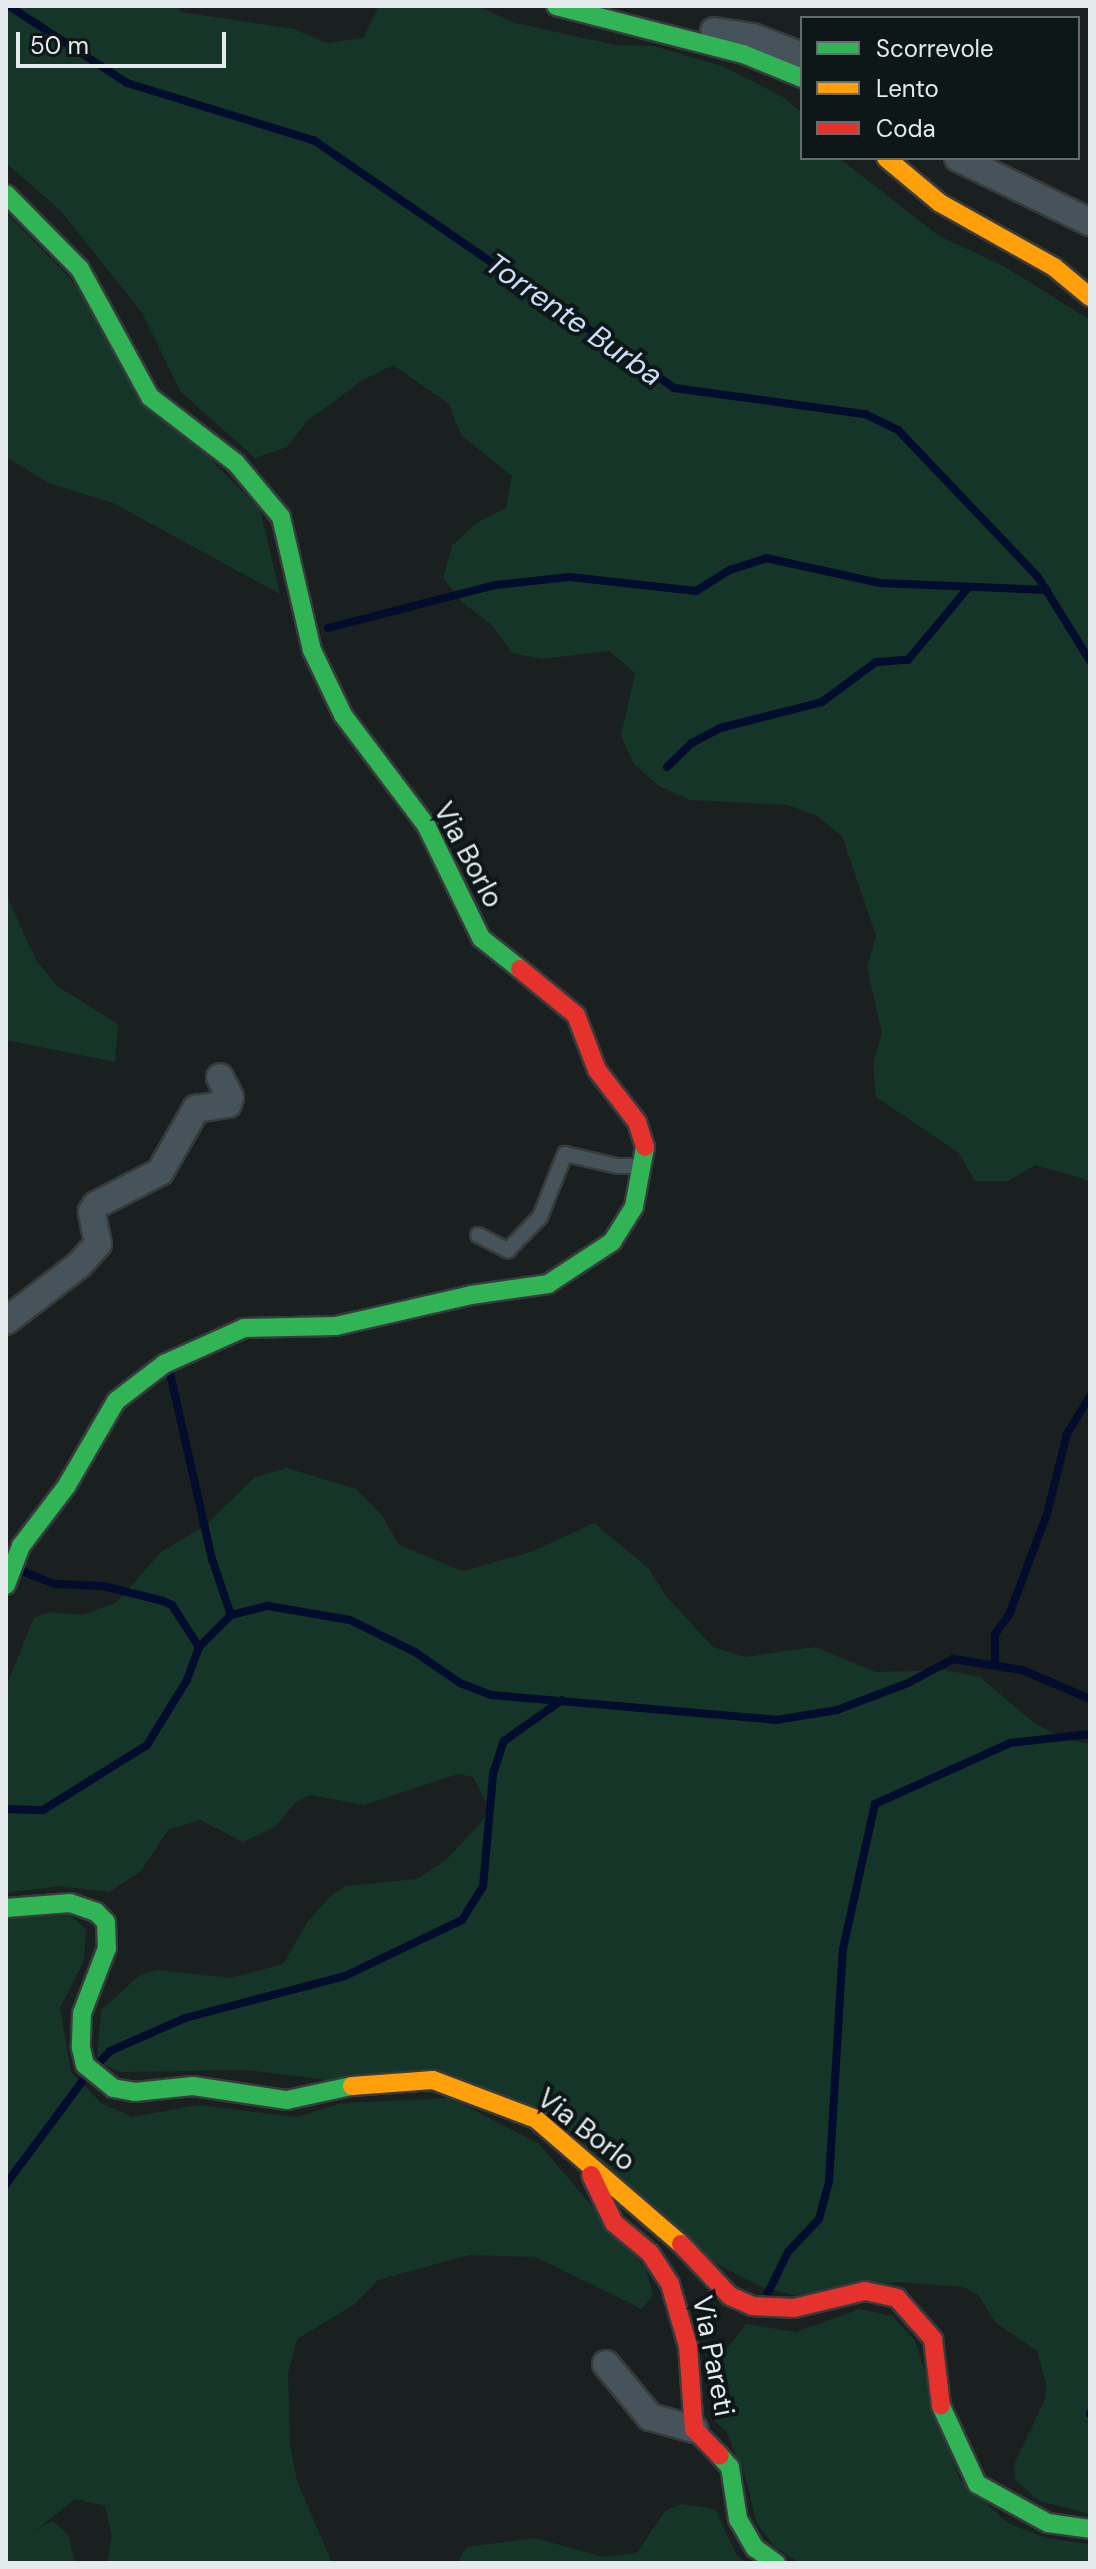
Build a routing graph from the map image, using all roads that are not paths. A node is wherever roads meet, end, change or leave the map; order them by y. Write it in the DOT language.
graph roads {
  1 [pos="556,6"];
  2 [pos="639,28"];
  3 [pos="800,55"];
  4 [pos="800,77"];
  5 [pos="888,160"];
  6 [pos="962,160"];
  7 [pos="6,194"];
  8 [pos="1090,222"];
  9 [pos="1090,297"];
  10 [pos="220,1077"];
  11 [pos="647,1165"];
  12 [pos="478,1235"];
  13 [pos="6,1321"];
  14 [pos="6,1585"];
  15 [pos="6,1908"];
  16 [pos="584,2160"];
  17 [pos="606,2364"];
  18 [pos="694,2429"];
  19 [pos="1090,2529"];
  20 [pos="776,2563"];
  1 -- 2 [label="main road"];
  2 -- 3 [label="street"];
  2 -- 4 [label="main road"];
  5 -- 9 [label="main road"];
  6 -- 8 [label="street"];
  7 -- 11 [label="main road, Via Borlo"];
  10 -- 13 [label="street"];
  11 -- 12 [label="lane"];
  11 -- 14 [label="main road"];
  15 -- 16 [label="main road, Via Borlo"];
  16 -- 18 [label="main road, Via Pareti"];
  16 -- 19 [label="main road, Via Borlo"];
  17 -- 18 [label="street"];
  18 -- 20 [label="main road, Via Pareti"];
}
